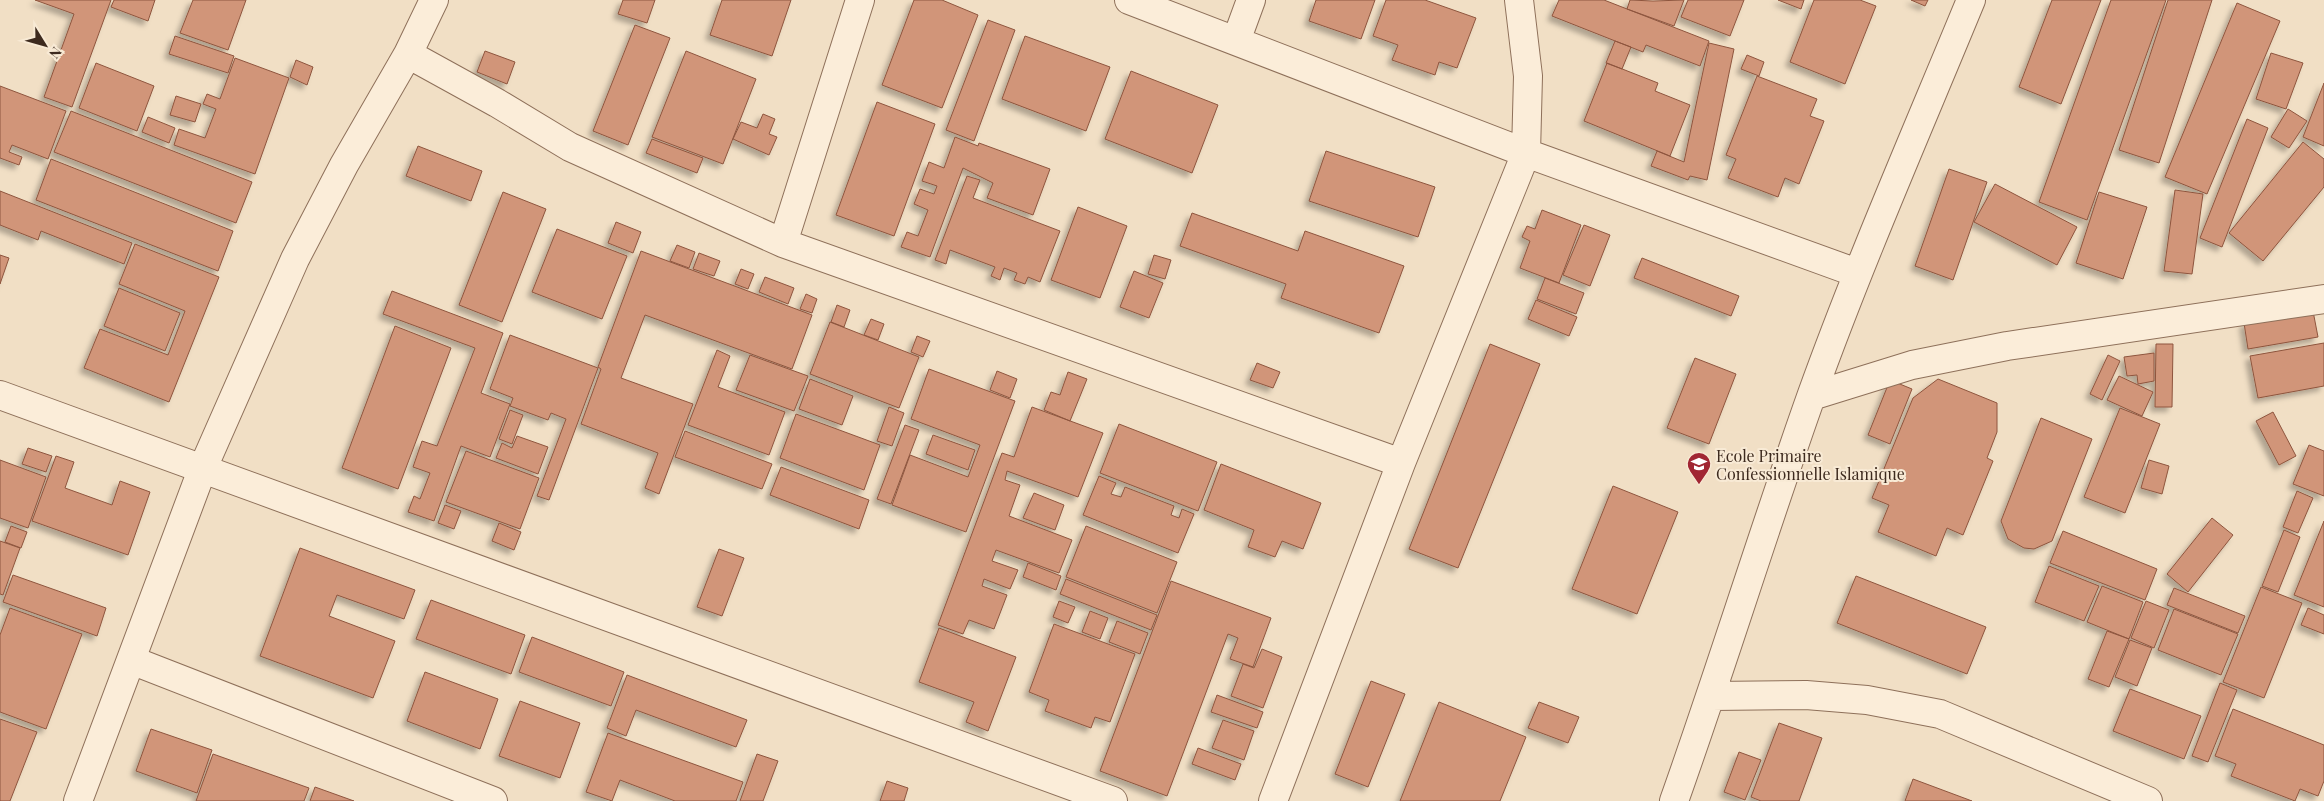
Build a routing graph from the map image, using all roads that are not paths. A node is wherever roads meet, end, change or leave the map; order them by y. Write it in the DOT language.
graph roads {
  1 [pos="434,0"];
  2 [pos="860,0"];
  3 [pos="1130,0"];
  4 [pos="1252,0"];
  5 [pos="1519,0"];
  6 [pos="1971,0"];
  7 [pos="1236,41"];
  8 [pos="408,54"];
  9 [pos="1526,153"];
  10 [pos="783,243"];
  11 [pos="1857,273"];
  12 [pos="2324,299"];
  13 [pos="0,395"];
  14 [pos="1812,396"];
  15 [pos="1401,463"];
  16 [pos="202,470"];
  17 [pos="131,660"];
  18 [pos="1712,696"];
  19 [pos="78,801"];
  20 [pos="493,801"];
  21 [pos="1113,801"];
  22 [pos="1273,801"];
  23 [pos="1674,801"];
  24 [pos="2148,801"];
  1 -- 8 [label="street"];
  2 -- 10 [label="street"];
  3 -- 7 [label="street"];
  4 -- 7 [label="street"];
  5 -- 9 [label="street"];
  6 -- 11 [label="street"];
  7 -- 9 [label="street"];
  8 -- 10 [label="street"];
  8 -- 16 [label="street"];
  9 -- 11 [label="street"];
  9 -- 15 [label="street"];
  10 -- 15 [label="street"];
  11 -- 14 [label="street"];
  12 -- 14 [label="street"];
  13 -- 16 [label="street"];
  14 -- 18 [label="street"];
  15 -- 22 [label="street"];
  16 -- 17 [label="street"];
  16 -- 21 [label="street"];
  17 -- 19 [label="street"];
  17 -- 20 [label="street"];
  18 -- 23 [label="street"];
  18 -- 24 [label="street"];
}
